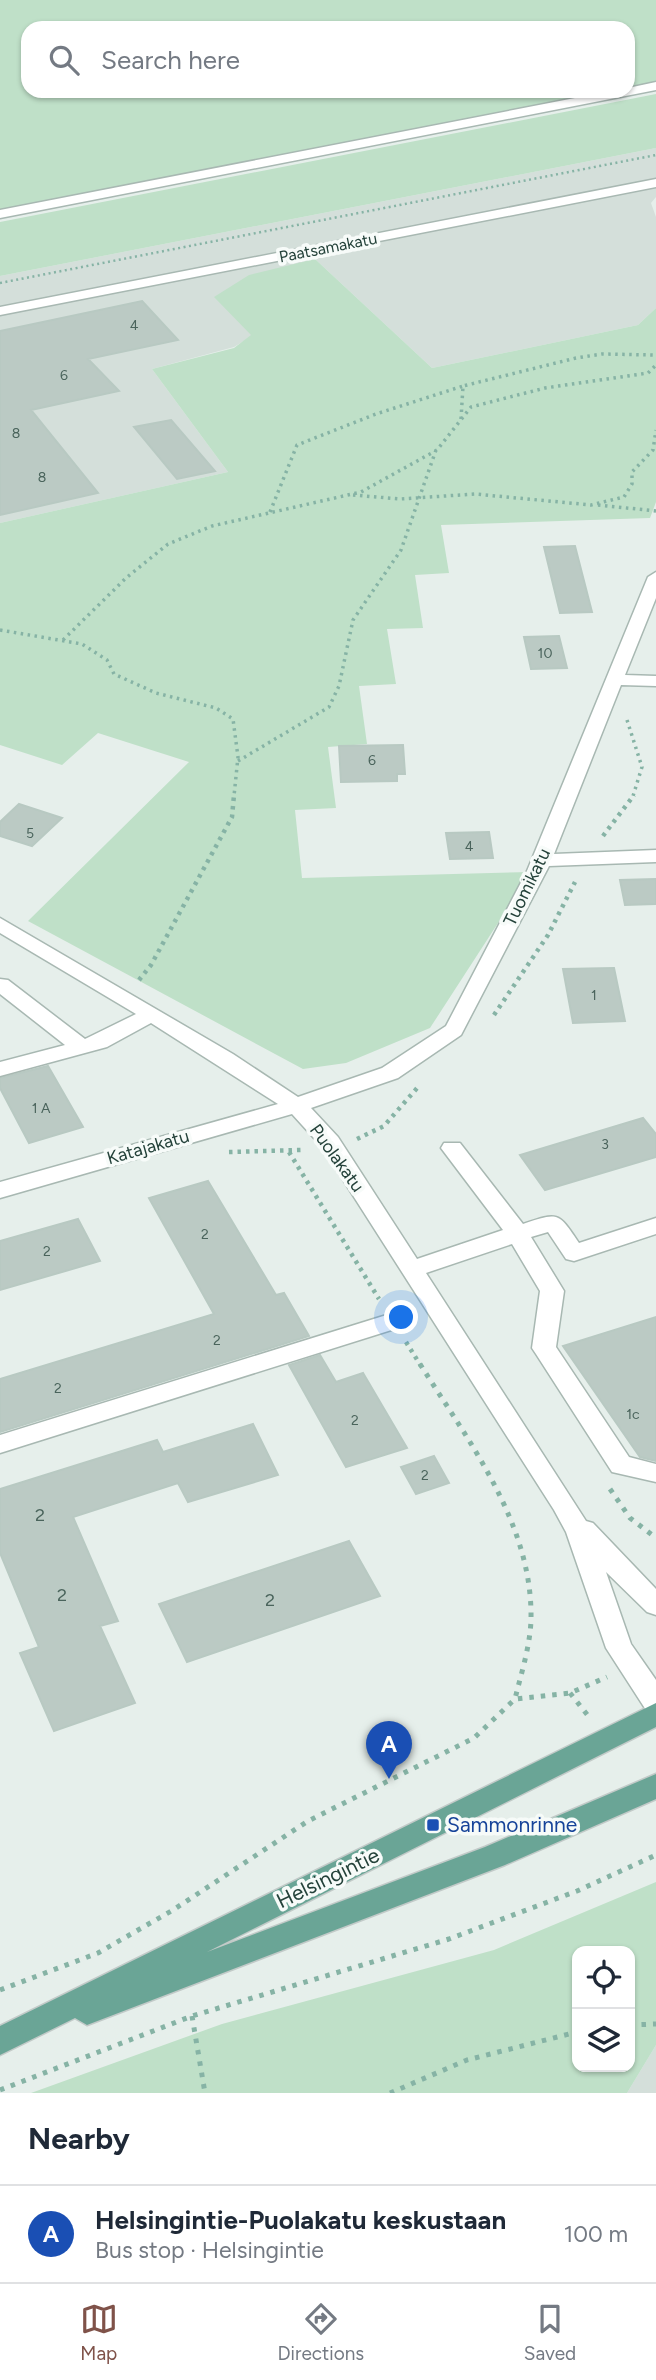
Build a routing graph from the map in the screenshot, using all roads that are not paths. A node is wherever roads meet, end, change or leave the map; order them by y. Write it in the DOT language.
graph roads {
  1 [pos="656,86"];
  2 [pos="635,90"];
  3 [pos="594,98"];
  4 [pos="656,183"];
  5 [pos="0,214"];
  6 [pos="0,311"];
  7 [pos="656,577"];
  8 [pos="617,680"];
  9 [pos="650,681"];
  10 [pos="656,856"];
  11 [pos="542,860"];
  12 [pos="0,924"];
  13 [pos="1,985"];
  14 [pos="151,1015"];
  15 [pos="82,1047"];
  16 [pos="0,1069"];
  17 [pos="296,1106"];
  18 [pos="452,1148"];
  19 [pos="0,1190"];
  20 [pos="656,1226"];
  21 [pos="518,1234"];
  22 [pos="412,1269"];
  23 [pos="393,1321"];
  24 [pos="0,1444"];
  25 [pos="656,1473"];
  26 [pos="563,1503"];
  27 [pos="656,1605"];
  28 [pos="656,1702"];
  29 [pos="656,1714"];
  30 [pos="656,1786"];
  31 [pos="0,2042"];
  1 -- 2 [label="street"];
  3 -- 5 [label="street"];
  4 -- 6 [label="street, Paatsamakatu"];
  7 -- 8 [label="street, Tuomikatu"];
  8 -- 9 [label="street"];
  8 -- 11 [label="street, Tuomikatu"];
  10 -- 11 [label="street"];
  11 -- 17 [label="street, Tuomikatu"];
  12 -- 14 [label="street, Puolakatu"];
  13 -- 15 [label="street"];
  14 -- 15 [label="street"];
  14 -- 17 [label="street, Puolakatu"];
  15 -- 16 [label="street"];
  17 -- 19 [label="street, Katajakatu"];
  17 -- 22 [label="street, Puolakatu"];
  18 -- 21 [label="street"];
  20 -- 21 [label="street"];
  21 -- 22 [label="street"];
  21 -- 25 [label="street"];
  22 -- 26 [label="street, Puolakatu"];
  23 -- 24 [label="street"];
  26 -- 27 [label="street, Puolakatu"];
  26 -- 28 [label="street, Puolakatu"];
  29 -- 31 [label="main road, Helsingintie"];
  30 -- 31 [label="main road, Helsingintie"];
}
